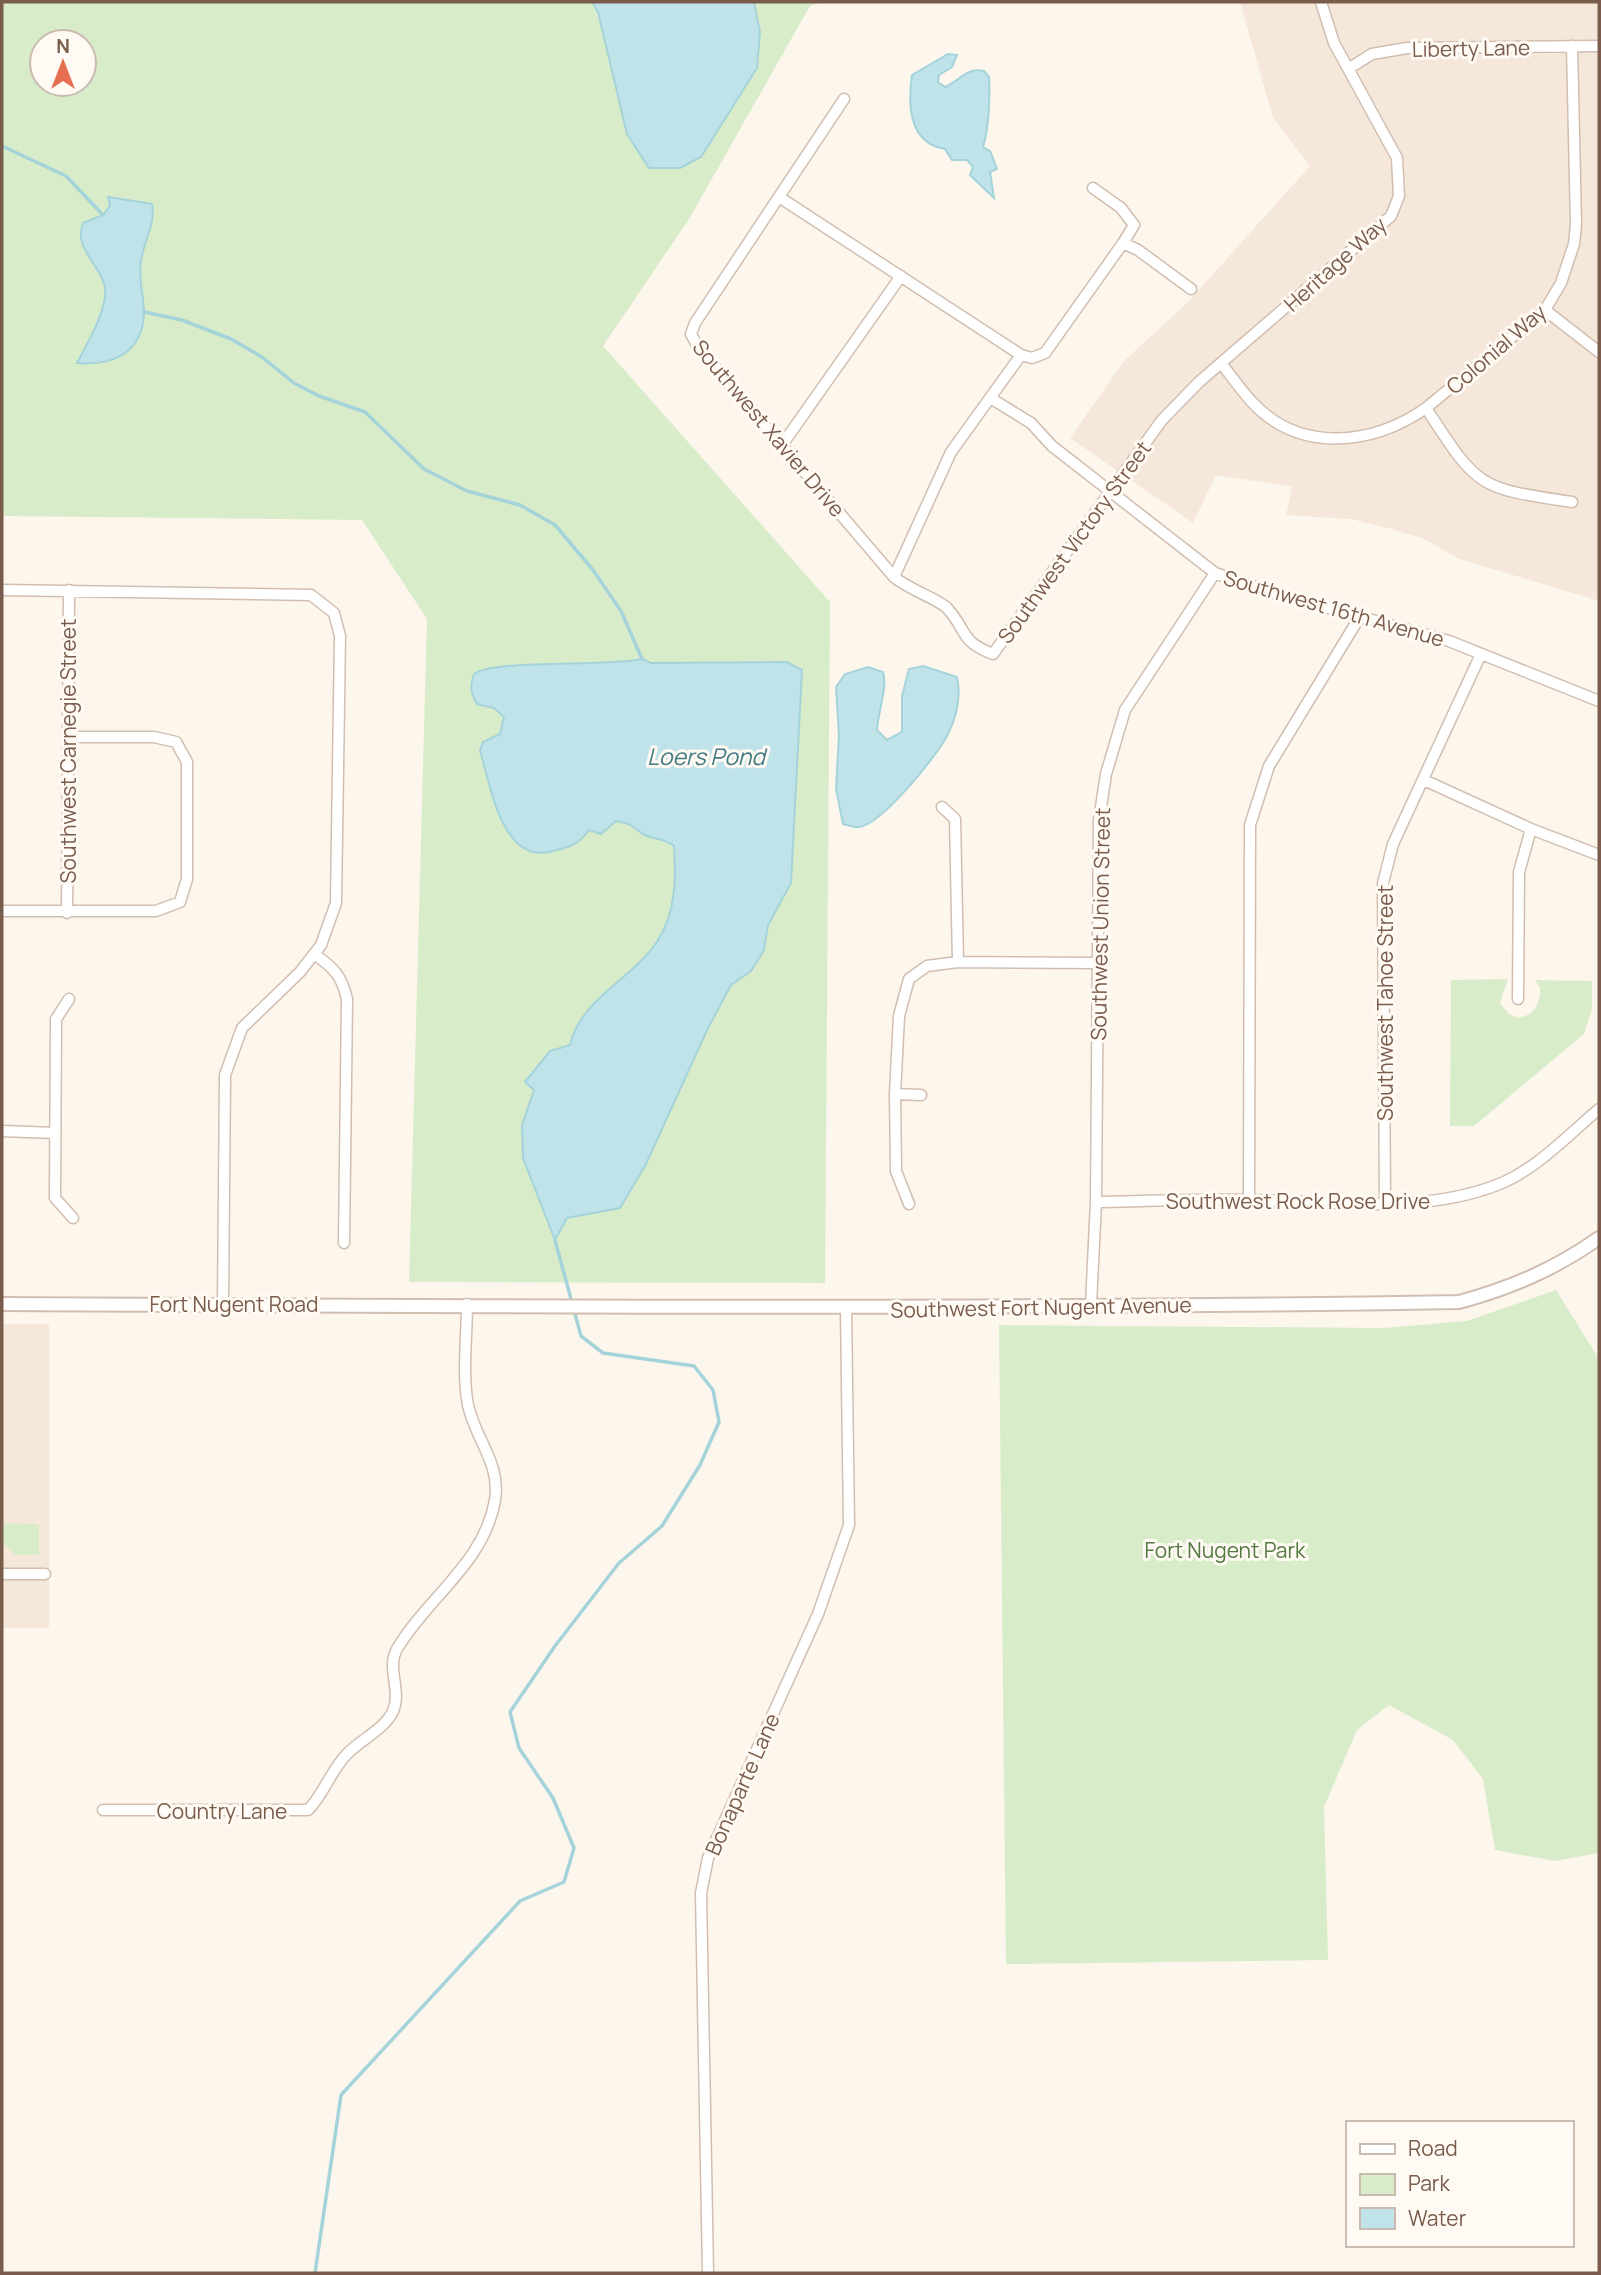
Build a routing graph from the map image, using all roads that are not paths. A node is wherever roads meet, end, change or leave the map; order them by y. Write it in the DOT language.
graph roads {
  1 [pos="1321,2"];
  2 [pos="1572,46"];
  3 [pos="1599,46"];
  4 [pos="1348,69"];
  5 [pos="844,99"];
  6 [pos="1093,188"];
  7 [pos="779,197"];
  8 [pos="1123,243"];
  9 [pos="901,276"];
  10 [pos="1191,289"];
  11 [pos="1545,310"];
  12 [pos="1599,352"];
  13 [pos="1021,355"];
  14 [pos="1221,363"];
  15 [pos="992,399"];
  16 [pos="1426,408"];
  17 [pos="782,445"];
  18 [pos="1110,490"];
  19 [pos="1572,502"];
  20 [pos="1215,573"];
  21 [pos="894,577"];
  22 [pos="2,590"];
  23 [pos="69,590"];
  24 [pos="1359,618"];
  25 [pos="1481,654"];
  26 [pos="1599,701"];
  27 [pos="69,737"];
  28 [pos="1424,780"];
  29 [pos="942,807"];
  30 [pos="1531,829"];
  31 [pos="1599,855"];
  32 [pos="2,911"];
  33 [pos="67,912"];
  34 [pos="314,954"];
  35 [pos="958,962"];
  36 [pos="1096,963"];
  37 [pos="69,999"];
  38 [pos="1518,999"];
  39 [pos="895,1094"];
  40 [pos="921,1095"];
  41 [pos="1599,1109"];
  42 [pos="2,1130"];
  43 [pos="55,1133"];
  44 [pos="1249,1200"];
  45 [pos="1096,1202"];
  46 [pos="909,1203"];
  47 [pos="1385,1204"];
  48 [pos="74,1218"];
  49 [pos="1599,1238"];
  50 [pos="344,1243"];
  51 [pos="2,1304"];
  52 [pos="467,1304"];
  53 [pos="1091,1304"];
  54 [pos="223,1305"];
  55 [pos="846,1309"];
  56 [pos="2,1574"];
  57 [pos="45,1574"];
  58 [pos="103,1810"];
  59 [pos="708,2273"];
  1 -- 4 [label="street, Heritage Way"];
  2 -- 3 [label="street, Liberty Lane"];
  2 -- 4 [label="street, Liberty Lane"];
  2 -- 11 [label="street, Colonial Way"];
  4 -- 14 [label="street, Heritage Way"];
  5 -- 7 [label="street, Southwest Xavier Drive"];
  6 -- 8 [label="street"];
  7 -- 9 [label="street"];
  7 -- 17 [label="street, Southwest Xavier Drive"];
  8 -- 10 [label="street"];
  8 -- 13 [label="street"];
  9 -- 13 [label="street"];
  9 -- 17 [label="street"];
  11 -- 12 [label="street"];
  11 -- 16 [label="street, Colonial Way"];
  13 -- 15 [label="street"];
  14 -- 16 [label="street, Colonial Way"];
  14 -- 18 [label="street, Southwest Victory Street"];
  15 -- 18 [label="street, Southwest 16th Avenue"];
  15 -- 21 [label="street"];
  16 -- 19 [label="street"];
  17 -- 21 [label="street, Southwest Xavier Drive"];
  18 -- 20 [label="street, Southwest 16th Avenue"];
  18 -- 21 [label="street, Southwest Victory Street"];
  20 -- 24 [label="street, Southwest 16th Avenue"];
  20 -- 36 [label="street, Southwest Union Street"];
  22 -- 23 [label="street"];
  23 -- 27 [label="street, Southwest Carnegie Street"];
  23 -- 34 [label="street"];
  24 -- 25 [label="street, Southwest 16th Avenue"];
  24 -- 44 [label="street"];
  25 -- 26 [label="street, Southwest 16th Avenue"];
  25 -- 28 [label="street, Southwest Tahoe Street"];
  27 -- 33 [label="street, Southwest Carnegie Street"];
  27 -- 33 [label="street"];
  28 -- 30 [label="street"];
  28 -- 47 [label="street, Southwest Tahoe Street"];
  29 -- 35 [label="street"];
  30 -- 31 [label="street"];
  30 -- 38 [label="street"];
  32 -- 33 [label="street"];
  34 -- 50 [label="street"];
  34 -- 54 [label="street"];
  35 -- 36 [label="street"];
  35 -- 39 [label="street"];
  36 -- 45 [label="street, Southwest Union Street"];
  37 -- 43 [label="street"];
  39 -- 40 [label="street"];
  39 -- 46 [label="street"];
  41 -- 47 [label="street, Southwest Rock Rose Drive"];
  42 -- 43 [label="street"];
  43 -- 48 [label="street"];
  44 -- 45 [label="street, Southwest Rock Rose Drive"];
  44 -- 47 [label="street, Southwest Rock Rose Drive"];
  45 -- 53 [label="street, Southwest Union Street"];
  49 -- 53 [label="street, Southwest Fort Nugent Avenue"];
  51 -- 54 [label="street, Fort Nugent Road"];
  52 -- 54 [label="street, Fort Nugent Road"];
  52 -- 55 [label="street, Southwest Fort Nugent Avenue"];
  52 -- 58 [label="street, Country Lane"];
  53 -- 55 [label="street, Southwest Fort Nugent Avenue"];
  55 -- 59 [label="street, Bonaparte Lane"];
  56 -- 57 [label="street"];
}
